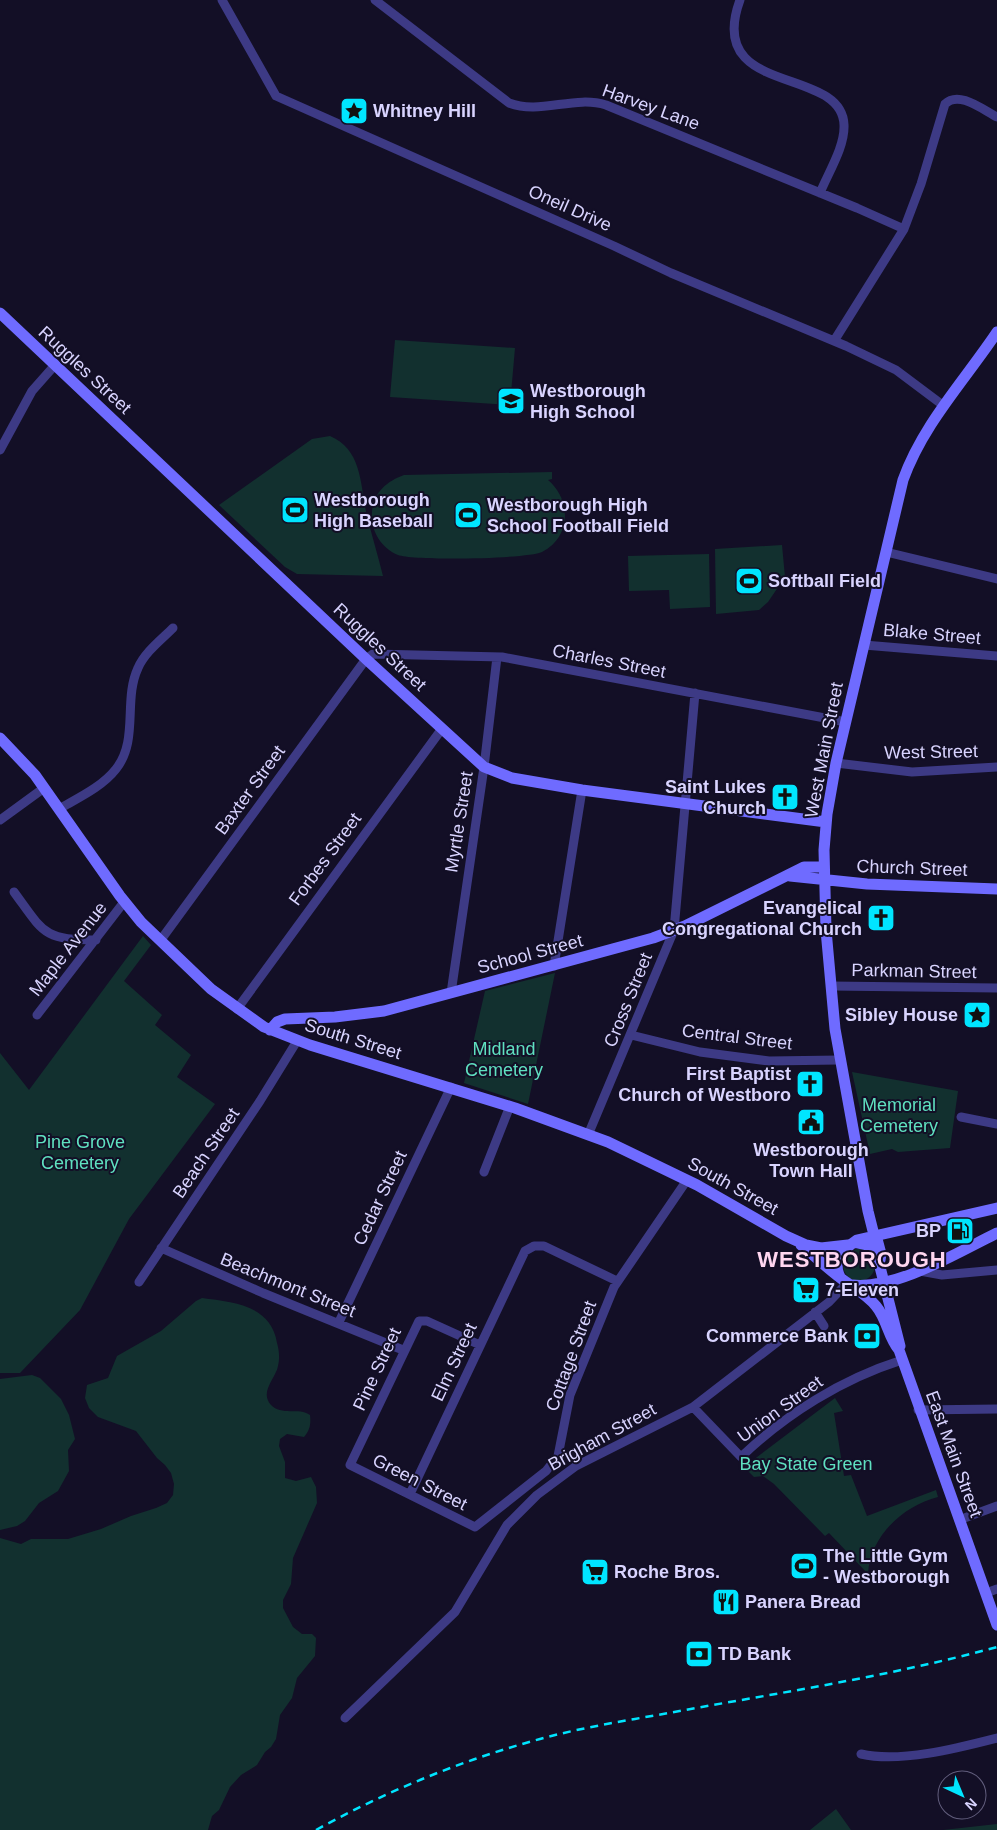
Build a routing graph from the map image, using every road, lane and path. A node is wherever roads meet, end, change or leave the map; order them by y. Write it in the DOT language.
graph roads {
  1 [pos="222,0"];
  2 [pos="374,0"];
  3 [pos="740,0"];
  4 [pos="997,117"];
  5 [pos="820,193"];
  6 [pos="904,229"];
  7 [pos="0,313"];
  8 [pos="997,332"];
  9 [pos="834,341"];
  10 [pos="55,365"];
  11 [pos="944,406"];
  12 [pos="0,450"];
  13 [pos="886,552"];
  14 [pos="997,579"];
  15 [pos="173,628"];
  16 [pos="864,645"];
  17 [pos="997,656"];
  18 [pos="497,657"];
  19 [pos="366,659"];
  20 [pos="695,693"];
  21 [pos="846,722"];
  22 [pos="441,730"];
  23 [pos="0,738"];
  24 [pos="836,763"];
  25 [pos="484,767"];
  26 [pos="997,767"];
  27 [pos="44,788"];
  28 [pos="582,790"];
  29 [pos="686,802"];
  30 [pos="59,809"];
  31 [pos="0,820"];
  32 [pos="826,822"];
  33 [pos="824,867"];
  34 [pos="790,876"];
  35 [pos="825,880"];
  36 [pos="997,889"];
  37 [pos="14,892"];
  38 [pos="124,902"];
  39 [pos="674,930"];
  40 [pos="96,940"];
  41 [pos="160,941"];
  42 [pos="554,966"];
  43 [pos="831,986"];
  44 [pos="997,988"];
  45 [pos="451,993"];
  46 [pos="237,1009"];
  47 [pos="37,1015"];
  48 [pos="270,1030"];
  49 [pos="631,1036"];
  50 [pos="297,1041"];
  51 [pos="839,1060"];
  52 [pos="450,1087"];
  53 [pos="510,1106"];
  54 [pos="961,1117"];
  55 [pos="997,1124"];
  56 [pos="588,1135"];
  57 [pos="484,1172"];
  58 [pos="687,1180"];
  59 [pos="997,1208"];
  60 [pos="873,1232"];
  61 [pos="997,1233"];
  62 [pos="793,1240"];
  63 [pos="851,1243"];
  64 [pos="161,1248"];
  65 [pos="880,1262"];
  66 [pos="997,1270"];
  67 [pos="920,1271"];
  68 [pos="905,1276"];
  69 [pos="617,1281"];
  70 [pos="884,1281"];
  71 [pos="139,1282"];
  72 [pos="846,1282"];
  73 [pos="868,1284"];
  74 [pos="874,1304"];
  75 [pos="891,1304"];
  76 [pos="815,1312"];
  77 [pos="339,1322"];
  78 [pos="824,1326"];
  79 [pos="480,1345"];
  80 [pos="403,1350"];
  81 [pos="901,1355"];
  82 [pos="693,1407"];
  83 [pos="997,1409"];
  84 [pos="918,1410"];
  85 [pos="350,1465"];
  86 [pos="410,1494"];
  87 [pos="997,1506"];
  88 [pos="959,1520"];
  89 [pos="475,1528"];
  90 [pos="991,1591"];
  91 [pos="997,1625"];
  92 [pos="345,1718"];
  93 [pos="997,1738"];
  94 [pos="862,1754"];
  1 -- 9 [label="street, Oneil Drive"];
  2 -- 5 [label="street, Harvey Lane"];
  3 -- 5 [label="street"];
  4 -- 6 [label="street"];
  5 -- 6 [label="street, Harvey Lane"];
  6 -- 9 [label="street"];
  7 -- 10 [label="main road, Ruggles Street"];
  8 -- 11 [label="main road, West Main Street"];
  9 -- 11 [label="street, Oneil Drive"];
  10 -- 12 [label="street"];
  10 -- 19 [label="main road, Ruggles Street"];
  11 -- 13 [label="main road, West Main Street"];
  13 -- 14 [label="street"];
  13 -- 16 [label="main road, West Main Street"];
  15 -- 30 [label="street"];
  16 -- 17 [label="street, Blake Street"];
  16 -- 21 [label="main road, West Main Street"];
  18 -- 19 [label="street, Charles Street"];
  18 -- 20 [label="street, Charles Street"];
  18 -- 25 [label="street, Myrtle Street"];
  19 -- 22 [label="main road, Ruggles Street"];
  19 -- 41 [label="street, Baxter Street"];
  20 -- 21 [label="street, Charles Street"];
  20 -- 29 [label="street, Cross Street"];
  21 -- 24 [label="main road, West Main Street"];
  22 -- 25 [label="main road, Ruggles Street"];
  22 -- 46 [label="street, Forbes Street"];
  23 -- 27 [label="main road, South Street"];
  24 -- 26 [label="street, West Street"];
  24 -- 32 [label="main road, West Main Street"];
  25 -- 28 [label="main road, Ruggles Street"];
  25 -- 45 [label="street, Myrtle Street"];
  27 -- 30 [label="main road, South Street"];
  27 -- 31 [label="street"];
  28 -- 29 [label="main road, Ruggles Street"];
  28 -- 42 [label="street"];
  29 -- 32 [label="main road, Ruggles Street"];
  29 -- 39 [label="street, Cross Street"];
  30 -- 38 [label="main road, South Street"];
  32 -- 33 [label="main road, West Main Street"];
  33 -- 34 [label="main road, School Street"];
  33 -- 35 [label="main road, West Main Street"];
  34 -- 35 [label="main road"];
  34 -- 39 [label="main road, School Street"];
  35 -- 36 [label="main road, Church Street"];
  35 -- 43 [label="main road, West Main Street"];
  37 -- 40 [label="street"];
  38 -- 40 [label="street, Maple Avenue"];
  38 -- 41 [label="main road, South Street"];
  39 -- 42 [label="main road, School Street"];
  39 -- 49 [label="street, Cross Street"];
  40 -- 47 [label="street, Maple Avenue"];
  41 -- 46 [label="main road, South Street"];
  42 -- 45 [label="main road, School Street"];
  43 -- 44 [label="street, Parkman Street"];
  43 -- 51 [label="main road, West Main Street"];
  45 -- 48 [label="main road, School Street"];
  46 -- 48 [label="main road, South Street"];
  48 -- 50 [label="main road, South Street"];
  49 -- 51 [label="street, Central Street"];
  49 -- 56 [label="street, Cross Street"];
  50 -- 52 [label="main road, South Street"];
  50 -- 64 [label="street, Beach Street"];
  51 -- 60 [label="main road, West Main Street"];
  52 -- 53 [label="main road, South Street"];
  52 -- 77 [label="street, Cedar Street"];
  53 -- 56 [label="main road, South Street"];
  53 -- 57 [label="street"];
  54 -- 55 [label="street"];
  56 -- 58 [label="main road, South Street"];
  58 -- 62 [label="main road, South Street"];
  58 -- 69 [label="street, Cottage Street"];
  59 -- 60 [label="main road, South Street"];
  60 -- 63 [label="main road, South Street"];
  60 -- 65 [label="main road, West Main Street"];
  61 -- 67 [label="main road"];
  62 -- 63 [label="main road, South Street"];
  62 -- 72 [label="main road, South Street"];
  63 -- 65 [label="main road"];
  63 -- 72 [label="main road"];
  64 -- 71 [label="street, Beach Street"];
  64 -- 77 [label="street, Beachmont Street"];
  65 -- 70 [label="main road, East Main Street"];
  65 -- 73 [label="main road"];
  66 -- 67 [label="street"];
  67 -- 68 [label="main road"];
  68 -- 70 [label="main road"];
  68 -- 75 [label="main road"];
  69 -- 79 [label="street, Elm Street"];
  69 -- 89 [label="street, Cottage Street"];
  70 -- 73 [label="main road"];
  70 -- 75 [label="main road, East Main Street"];
  72 -- 73 [label="main road"];
  72 -- 74 [label="main road, South Street"];
  72 -- 76 [label="street, Brigham Street"];
  74 -- 81 [label="main road, East Main Street"];
  75 -- 81 [label="main road, East Main Street"];
  76 -- 78 [label="street"];
  76 -- 82 [label="street, Brigham Street"];
  77 -- 80 [label="street, Beachmont Street"];
  79 -- 80 [label="street, Pine Street"];
  79 -- 86 [label="street, Elm Street"];
  80 -- 85 [label="street, Pine Street"];
  81 -- 82 [label="street, Union Street"];
  81 -- 84 [label="main road, East Main Street"];
  82 -- 92 [label="street, Brigham Street"];
  83 -- 84 [label="street"];
  84 -- 88 [label="main road, East Main Street"];
  85 -- 86 [label="street, Green Street"];
  86 -- 89 [label="street, Green Street"];
  87 -- 88 [label="street"];
  88 -- 90 [label="main road, East Main Street"];
  90 -- 91 [label="main road, East Main Street"];
  93 -- 94 [label="street"];
}
